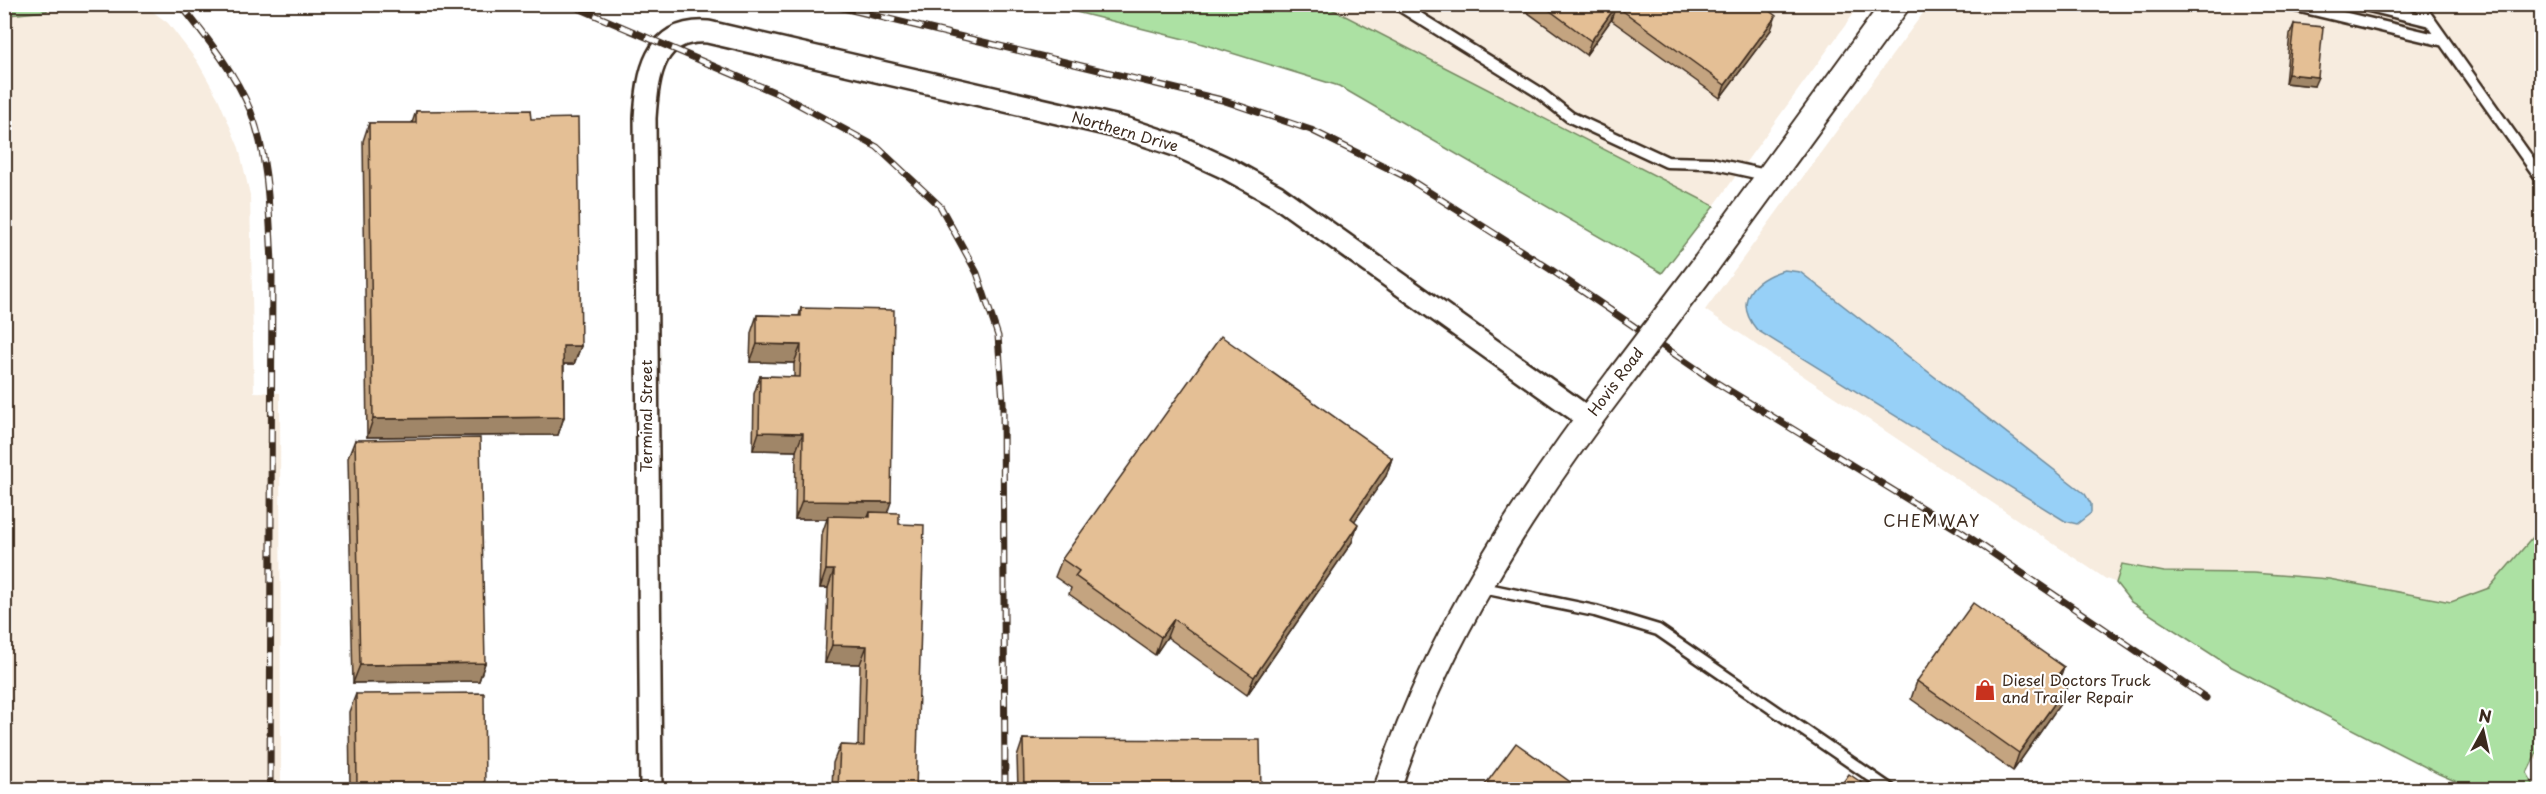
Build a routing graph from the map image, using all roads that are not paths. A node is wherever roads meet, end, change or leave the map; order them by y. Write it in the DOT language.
graph roads {
  1 [pos="1397,4"];
  2 [pos="1896,4"];
  3 [pos="2288,4"];
  4 [pos="2361,4"];
  5 [pos="2418,4"];
  6 [pos="2430,21"];
  7 [pos="2444,41"];
  8 [pos="664,46"];
  9 [pos="1770,176"];
  10 [pos="2541,179"];
  11 [pos="1589,419"];
  12 [pos="1478,587"];
  13 [pos="651,789"];
  14 [pos="1387,789"];
  15 [pos="1891,789"];
  1 -- 9 [label="lane"];
  2 -- 9 [label="street, Hovis Road"];
  3 -- 7 [label="lane"];
  4 -- 6 [label="lane"];
  5 -- 6 [label="lane"];
  6 -- 7 [label="lane"];
  7 -- 10 [label="lane"];
  8 -- 11 [label="street, Northern Drive"];
  8 -- 13 [label="street, Terminal Street"];
  9 -- 11 [label="street, Hovis Road, bridge"];
  11 -- 12 [label="street, Hovis Road"];
  12 -- 14 [label="street, Hovis Road"];
  12 -- 15 [label="lane"];
}
